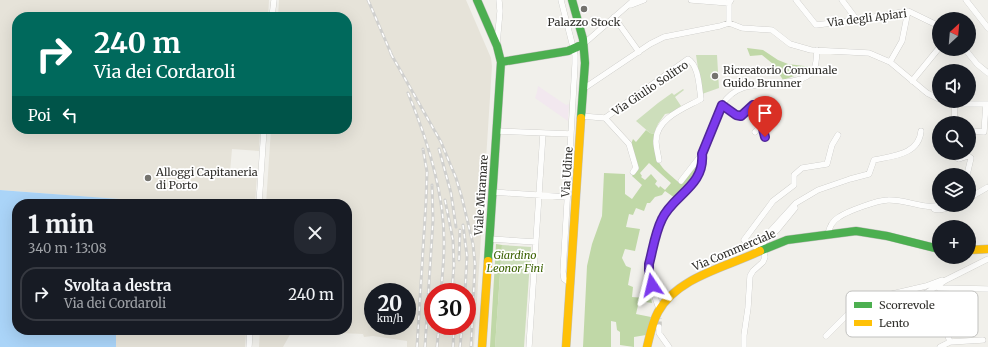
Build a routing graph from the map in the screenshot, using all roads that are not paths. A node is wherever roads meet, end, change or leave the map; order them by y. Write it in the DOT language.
graph roads {
  1 [pos="274,0"];
  2 [pos="477,0"];
  3 [pos="499,0"];
  4 [pos="561,0"];
  5 [pos="572,0"];
  6 [pos="634,0"];
  7 [pos="644,0"];
  8 [pos="691,0"];
  9 [pos="796,0"];
  10 [pos="842,0"];
  11 [pos="966,0"];
  12 [pos="730,2"];
  13 [pos="625,8"];
  14 [pos="908,11"];
  15 [pos="273,12"];
  16 [pos="614,17"];
  17 [pos="857,20"];
  18 [pos="729,23"];
  19 [pos="932,23"];
  20 [pos="988,28"];
  21 [pos="587,41"];
  22 [pos="497,46"];
  23 [pos="576,48"];
  24 [pos="817,50"];
  25 [pos="640,52"];
  26 [pos="932,56"];
  27 [pos="970,56"];
  28 [pos="501,62"];
  29 [pos="890,62"];
  30 [pos="988,73"];
  31 [pos="912,81"];
  32 [pos="583,89"];
  33 [pos="932,96"];
  34 [pos="976,104"];
  35 [pos="987,104"];
  36 [pos="722,105"];
  37 [pos="581,116"];
  38 [pos="605,118"];
  39 [pos="762,125"];
  40 [pos="496,131"];
  41 [pos="921,131"];
  42 [pos="976,131"];
  43 [pos="755,132"];
  44 [pos="543,133"];
  45 [pos="264,134"];
  46 [pos="571,134"];
  47 [pos="838,135"];
  48 [pos="765,137"];
  49 [pos="702,154"];
  50 [pos="658,160"];
  51 [pos="633,172"];
  52 [pos="682,182"];
  53 [pos="988,187"];
  54 [pos="493,192"];
  55 [pos="976,194"];
  56 [pos="539,195"];
  57 [pos="567,197"];
  58 [pos="259,199"];
  59 [pos="930,207"];
  60 [pos="828,235"];
  61 [pos="490,239"];
  62 [pos="536,242"];
  63 [pos="932,247"];
  64 [pos="988,249"];
  65 [pos="758,250"];
  66 [pos="976,250"];
  67 [pos="988,259"];
  68 [pos="946,280"];
  69 [pos="570,284"];
  70 [pos="937,286"];
  71 [pos="988,289"];
  72 [pos="905,291"];
  73 [pos="930,291"];
  74 [pos="658,314"];
  75 [pos="846,317"];
  76 [pos="659,328"];
  77 [pos="250,335"];
  78 [pos="826,336"];
  79 [pos="948,337"];
  80 [pos="983,340"];
  81 [pos="950,342"];
  82 [pos="249,347"];
  83 [pos="482,347"];
  84 [pos="529,347"];
  85 [pos="566,347"];
  86 [pos="647,347"];
  87 [pos="670,347"];
  88 [pos="744,347"];
  89 [pos="940,347"];
  1 -- 15 [label="street"];
  2 -- 22 [label="main road, Viale Miramare"];
  3 -- 22 [label="street, Viale Miramare"];
  4 -- 23 [label="street"];
  5 -- 32 [label="main road, Via Udine"];
  6 -- 13 [label="street"];
  7 -- 13 [label="street"];
  8 -- 12 [label="street"];
  9 -- 17 [label="street, Via degli Apiari"];
  10 -- 17 [label="street"];
  11 -- 20 [label="street"];
  12 -- 18 [label="street"];
  13 -- 16 [label="street"];
  14 -- 17 [label="street, Via degli Apiari"];
  14 -- 19 [label="street, Via degli Apiari"];
  14 -- 29 [label="street"];
  16 -- 21 [label="street"];
  16 -- 25 [label="street"];
  18 -- 24 [label="street"];
  18 -- 25 [label="street"];
  22 -- 28 [label="main road, Viale Miramare"];
  23 -- 28 [label="main road"];
  23 -- 46 [label="street"];
  24 -- 29 [label="street"];
  24 -- 36 [label="street"];
  25 -- 32 [label="street"];
  26 -- 31 [label="street"];
  27 -- 30 [label="street"];
  28 -- 40 [label="main road, Viale Miramare"];
  29 -- 31 [label="street"];
  31 -- 33 [label="street"];
  32 -- 37 [label="main road, Via Udine"];
  34 -- 35 [label="street"];
  35 -- 42 [label="street"];
  36 -- 39 [label="street"];
  36 -- 49 [label="street"];
  37 -- 38 [label="street, Via Giulio Solitro"];
  37 -- 69 [label="main road, Via Udine"];
  38 -- 50 [label="street, Via Giulio Solitro"];
  38 -- 51 [label="street, Via Giulio Solitro"];
  39 -- 43 [label="street"];
  39 -- 48 [label="street"];
  40 -- 44 [label="street"];
  40 -- 54 [label="main road, Viale Miramare"];
  41 -- 65 [label="street"];
  44 -- 46 [label="street"];
  44 -- 56 [label="street"];
  45 -- 58 [label="street"];
  46 -- 57 [label="street"];
  47 -- 65 [label="street"];
  49 -- 52 [label="street"];
  49 -- 74 [label="street"];
  53 -- 55 [label="street"];
  54 -- 56 [label="street"];
  54 -- 61 [label="main road, Viale Miramare"];
  56 -- 57 [label="street"];
  56 -- 62 [label="street"];
  57 -- 69 [label="street"];
  59 -- 60 [label="street"];
  60 -- 63 [label="main road, Via Commerciale"];
  60 -- 65 [label="main road, Via Commerciale"];
  61 -- 62 [label="street"];
  61 -- 83 [label="main road, Viale Miramare"];
  62 -- 84 [label="street"];
  64 -- 66 [label="main road"];
  65 -- 74 [label="main road, Via Commerciale"];
  65 -- 88 [label="street"];
  67 -- 68 [label="street"];
  68 -- 70 [label="street"];
  68 -- 72 [label="street"];
  69 -- 85 [label="main road, Via Udine"];
  70 -- 71 [label="street"];
  70 -- 73 [label="street"];
  74 -- 86 [label="main road, Via Commerciale"];
  75 -- 78 [label="street"];
  76 -- 87 [label="street"];
  77 -- 82 [label="street"];
  79 -- 81 [label="street"];
  80 -- 81 [label="street"];
  81 -- 89 [label="street"];
}
